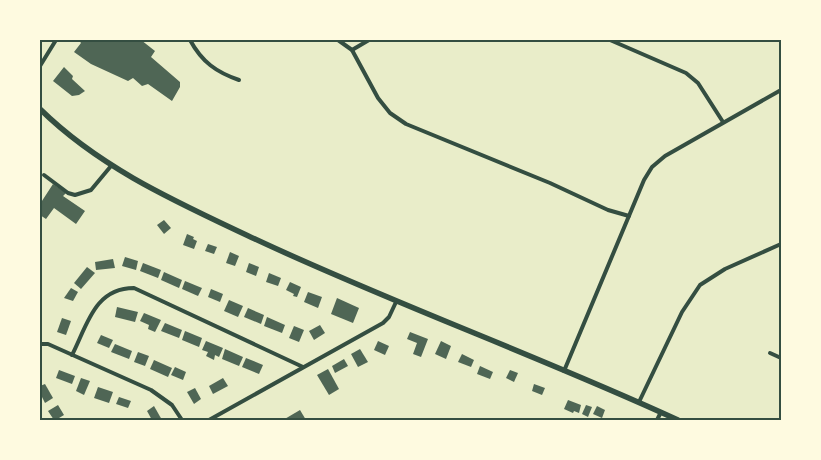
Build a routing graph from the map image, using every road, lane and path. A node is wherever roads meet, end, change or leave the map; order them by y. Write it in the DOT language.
graph roads {
  1 [pos="56,40"];
  2 [pos="190,40"];
  3 [pos="338,40"];
  4 [pos="369,40"];
  5 [pos="610,40"];
  6 [pos="352,50"];
  7 [pos="40,66"];
  8 [pos="239,80"];
  9 [pos="781,90"];
  10 [pos="40,109"];
  11 [pos="723,122"];
  12 [pos="111,166"];
  13 [pos="44,175"];
  14 [pos="629,216"];
  15 [pos="781,244"];
  16 [pos="396,302"];
  17 [pos="40,344"];
  18 [pos="770,354"];
  19 [pos="72,355"];
  20 [pos="781,358"];
  21 [pos="303,367"];
  22 [pos="564,371"];
  23 [pos="639,402"];
  24 [pos="661,412"];
  25 [pos="182,420"];
  26 [pos="209,420"];
  27 [pos="657,420"];
  28 [pos="678,420"];
  1 -- 7 [label="street"];
  2 -- 8 [label="street"];
  3 -- 6 [label="street"];
  4 -- 6 [label="street"];
  5 -- 11 [label="street"];
  6 -- 14 [label="street"];
  9 -- 11 [label="street"];
  10 -- 12 [label="main road"];
  11 -- 14 [label="street"];
  12 -- 13 [label="street"];
  12 -- 16 [label="main road"];
  14 -- 22 [label="street"];
  15 -- 23 [label="street"];
  16 -- 21 [label="street"];
  16 -- 22 [label="main road"];
  17 -- 19 [label="street"];
  18 -- 20 [label="street"];
  19 -- 21 [label="street"];
  19 -- 25 [label="street"];
  21 -- 26 [label="street"];
  22 -- 23 [label="main road"];
  23 -- 24 [label="main road"];
  24 -- 27 [label="street"];
  24 -- 28 [label="main road"];
}
